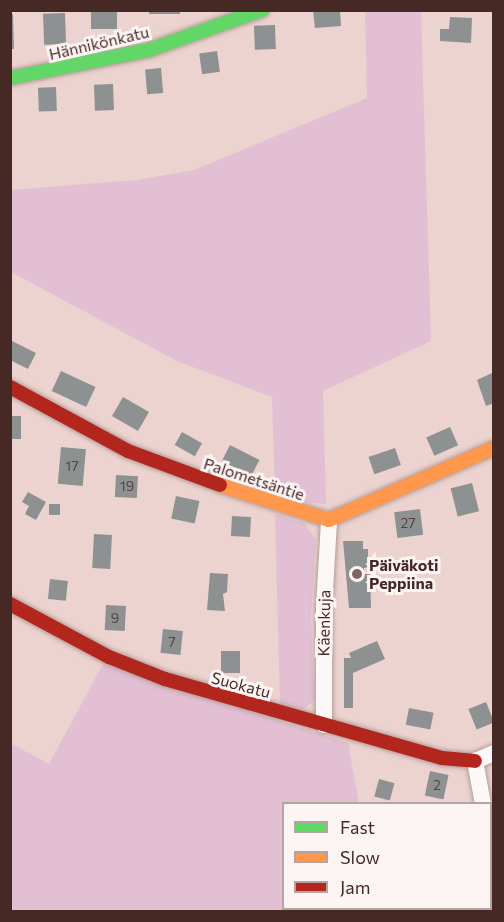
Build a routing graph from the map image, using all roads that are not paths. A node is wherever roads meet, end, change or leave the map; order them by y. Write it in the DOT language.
graph roads {
  1 [pos="262,10"];
  2 [pos="10,78"];
  3 [pos="10,387"];
  4 [pos="494,448"];
  5 [pos="329,520"];
  6 [pos="10,604"];
  7 [pos="324,725"];
  8 [pos="494,753"];
  9 [pos="475,761"];
  10 [pos="483,802"];
  1 -- 2 [label="street, Hännikönkatu"];
  3 -- 5 [label="street, Palometsäntie"];
  4 -- 5 [label="street"];
  5 -- 7 [label="street, Käenkuja"];
  6 -- 7 [label="street, Suokatu"];
  7 -- 9 [label="street, Suokatu"];
  8 -- 9 [label="street"];
  9 -- 10 [label="street"];
}
